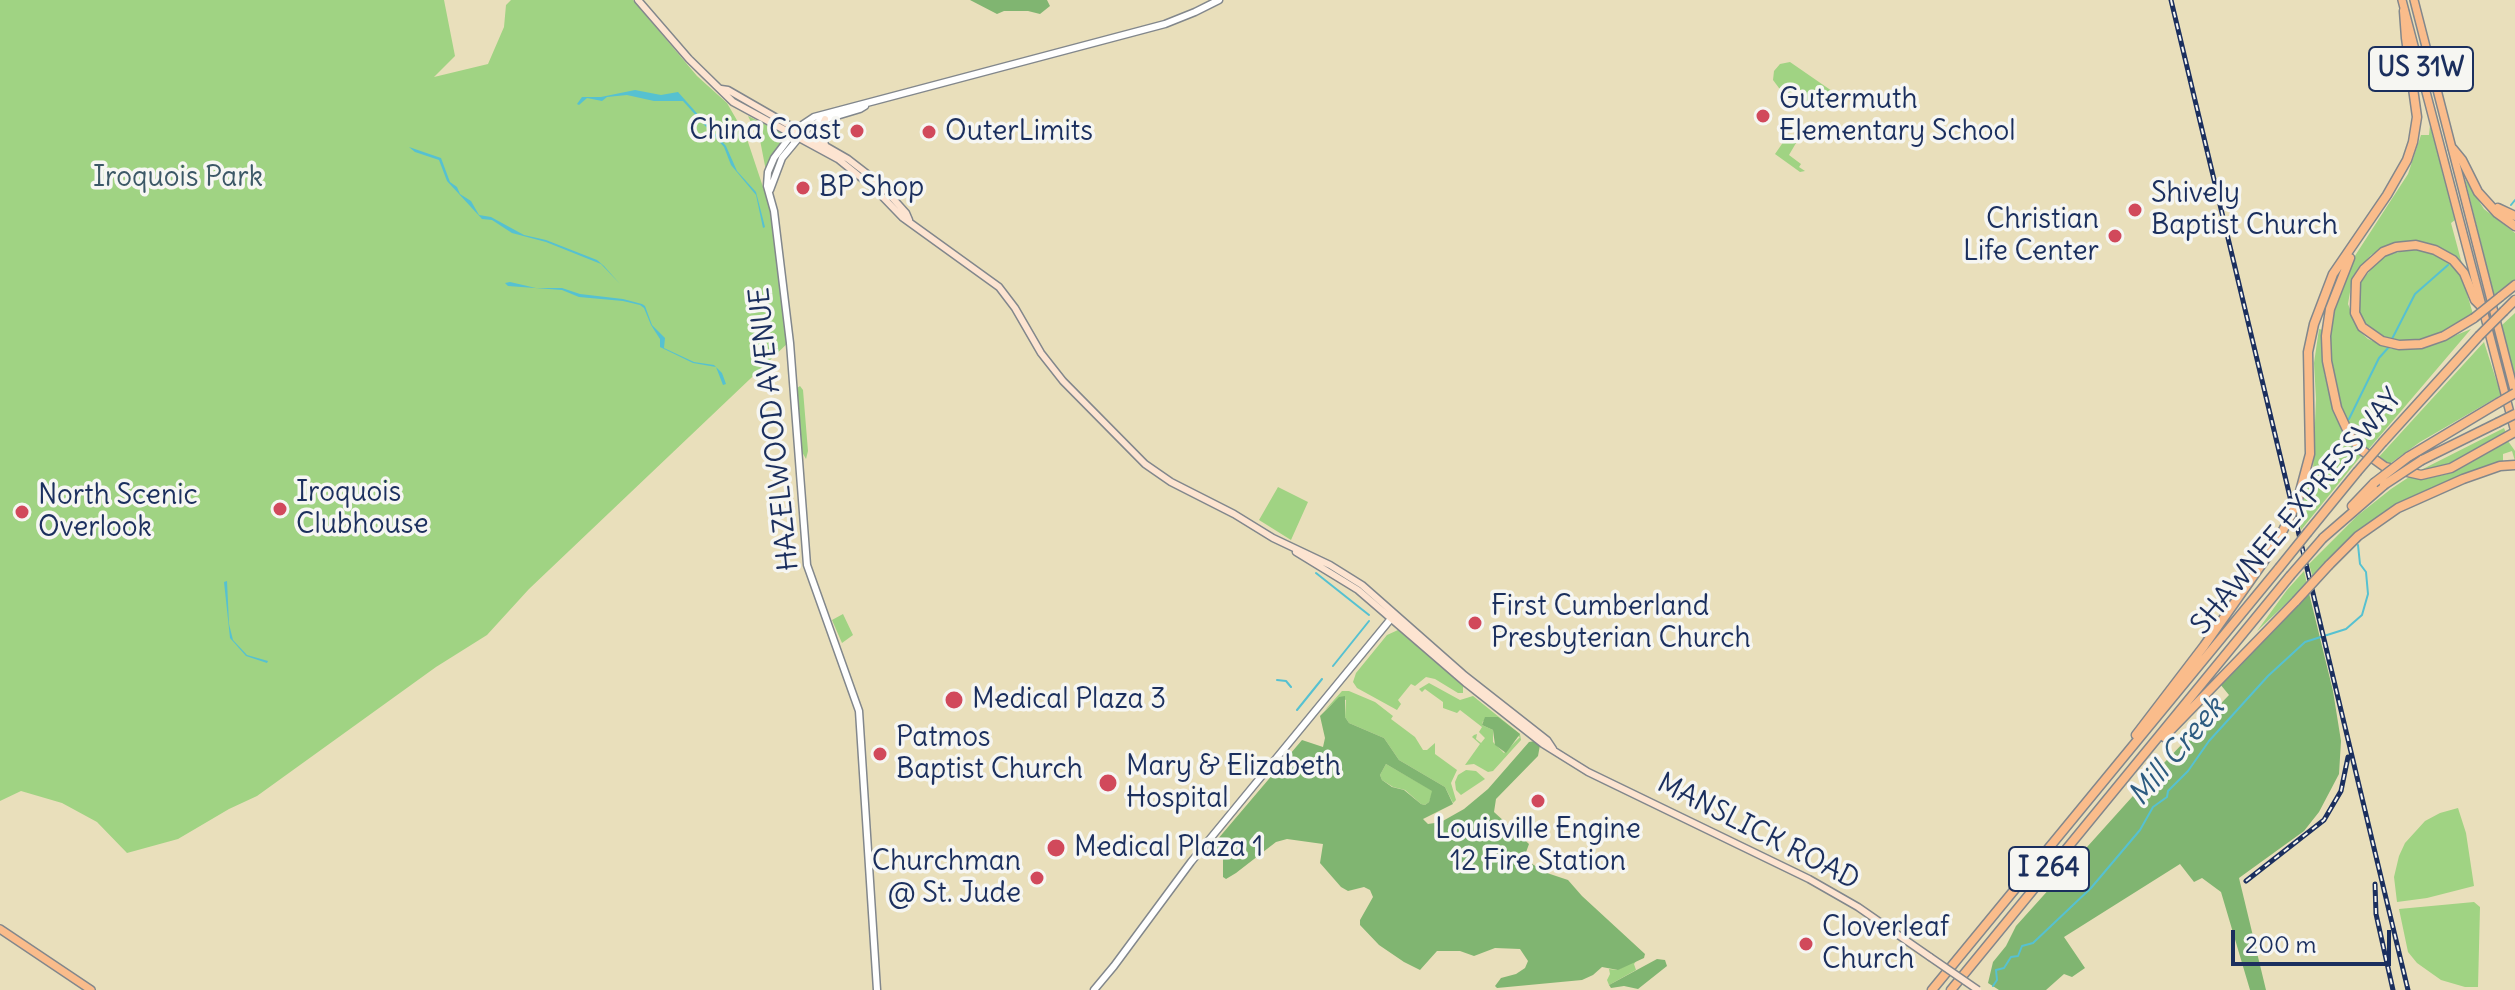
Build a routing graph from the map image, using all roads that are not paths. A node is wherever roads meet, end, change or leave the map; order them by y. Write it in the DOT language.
graph roads {
  1 [pos="638,0"];
  2 [pos="1219,0"];
  3 [pos="2402,0"];
  4 [pos="2414,0"];
  5 [pos="2404,11"];
  6 [pos="866,104"];
  7 [pos="825,119"];
  8 [pos="798,133"];
  9 [pos="825,145"];
  10 [pos="2453,149"];
  11 [pos="840,157"];
  12 [pos="2382,202"];
  13 [pos="2492,206"];
  14 [pos="2515,216"];
  15 [pos="2515,226"];
  16 [pos="2515,285"];
  17 [pos="2514,301"];
  18 [pos="2481,306"];
  19 [pos="2515,394"];
  20 [pos="2515,414"];
  21 [pos="2515,432"];
  22 [pos="2515,465"];
  23 [pos="2379,484"];
  24 [pos="1394,616"];
  25 [pos="2145,753"];
  26 [pos="2121,759"];
  27 [pos="0,929"];
  28 [pos="91,990"];
  29 [pos="877,990"];
  30 [pos="1094,990"];
  31 [pos="1932,990"];
  32 [pos="1951,990"];
  33 [pos="1978,990"];
  1 -- 8 [label="main road, MANSLICK ROAD"];
  2 -- 6 [label="street"];
  3 -- 5 [label="main road, US 31W"];
  4 -- 10 [label="main road, US 31W"];
  5 -- 12 [label="highway"];
  5 -- 18 [label="main road, US 31W"];
  6 -- 7 [label="street"];
  6 -- 8 [label="street"];
  7 -- 8 [label="street"];
  7 -- 9 [label="main road"];
  8 -- 9 [label="main road, MANSLICK ROAD"];
  8 -- 11 [label="main road, MANSLICK ROAD"];
  8 -- 29 [label="street, HAZELWOOD AVENUE"];
  9 -- 11 [label="main road, MANSLICK ROAD"];
  10 -- 13 [label="highway"];
  10 -- 19 [label="main road, US 31W"];
  11 -- 24 [label="main road, MANSLICK ROAD"];
  12 -- 21 [label="highway"];
  12 -- 26 [label="highway, bridge"];
  13 -- 14 [label="highway"];
  13 -- 15 [label="highway"];
  16 -- 18 [label="highway, bridge"];
  17 -- 26 [label="highway, SHAWNEE EXPRESSWAY / I 264, bridge"];
  18 -- 21 [label="main road, US 31W"];
  19 -- 23 [label="highway, bridge"];
  20 -- 23 [label="highway, SHAWNEE EXPRESSWAY / I 264, bridge"];
  22 -- 25 [label="highway, bridge"];
  23 -- 25 [label="highway, SHAWNEE EXPRESSWAY / I 264, bridge"];
  24 -- 30 [label="street"];
  24 -- 33 [label="main road, MANSLICK ROAD, bridge"];
  25 -- 32 [label="highway, I 264"];
  26 -- 31 [label="highway, I 264"];
  27 -- 28 [label="main road"];
}
